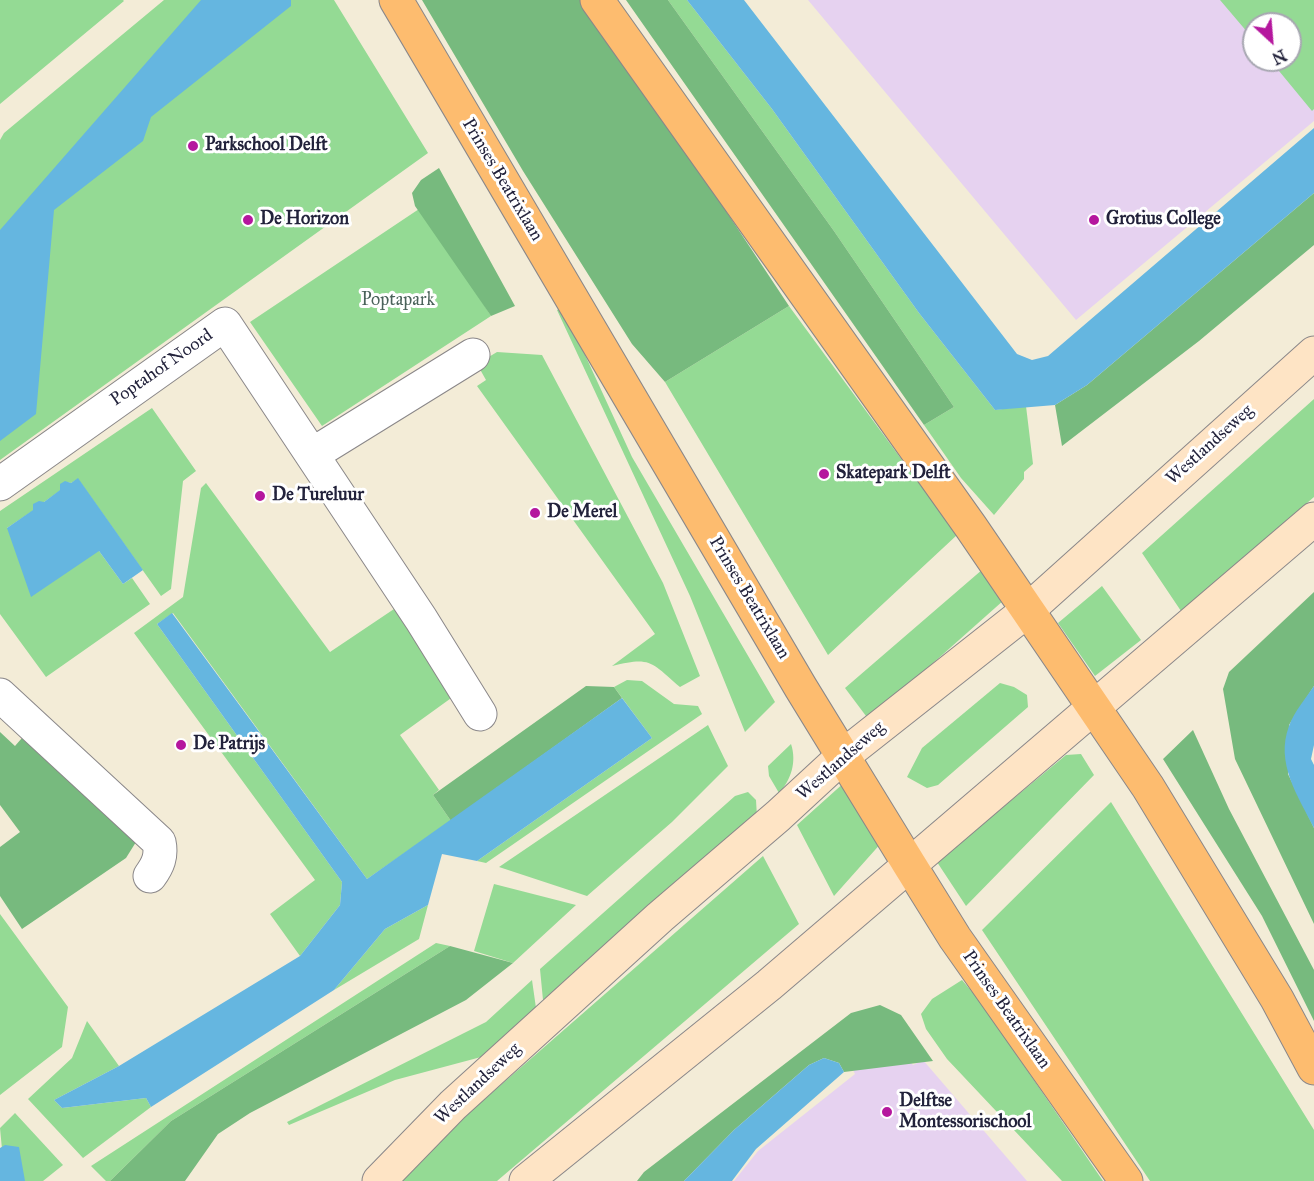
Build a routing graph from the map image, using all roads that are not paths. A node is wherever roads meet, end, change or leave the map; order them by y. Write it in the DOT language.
graph roads {
  1 [pos="396,0"];
  2 [pos="597,0"];
  3 [pos="1314,353"];
  4 [pos="473,355"];
  5 [pos="313,454"];
  6 [pos="0,484"];
  7 [pos="1314,519"];
  8 [pos="1028,610"];
  9 [pos="0,695"];
  10 [pos="1092,707"];
  11 [pos="480,714"];
  12 [pos="843,756"];
  13 [pos="909,864"];
  14 [pos="150,876"];
  15 [pos="1314,1068"];
  16 [pos="379,1181"];
  17 [pos="526,1181"];
  18 [pos="1126,1181"];
  1 -- 12 [label="main road, Prinses Beatrixlaan"];
  2 -- 8 [label="main road"];
  3 -- 8 [label="main road, Westlandseweg"];
  4 -- 5 [label="street"];
  5 -- 6 [label="street, Poptahof Noord"];
  5 -- 11 [label="street, Poptahof Noord"];
  7 -- 10 [label="main road"];
  8 -- 10 [label="main road"];
  8 -- 12 [label="main road, Westlandseweg"];
  9 -- 14 [label="street"];
  10 -- 13 [label="main road"];
  10 -- 15 [label="main road"];
  12 -- 13 [label="main road, Prinses Beatrixlaan"];
  12 -- 16 [label="main road, Westlandseweg"];
  13 -- 17 [label="main road"];
  13 -- 18 [label="main road, Prinses Beatrixlaan"];
}
